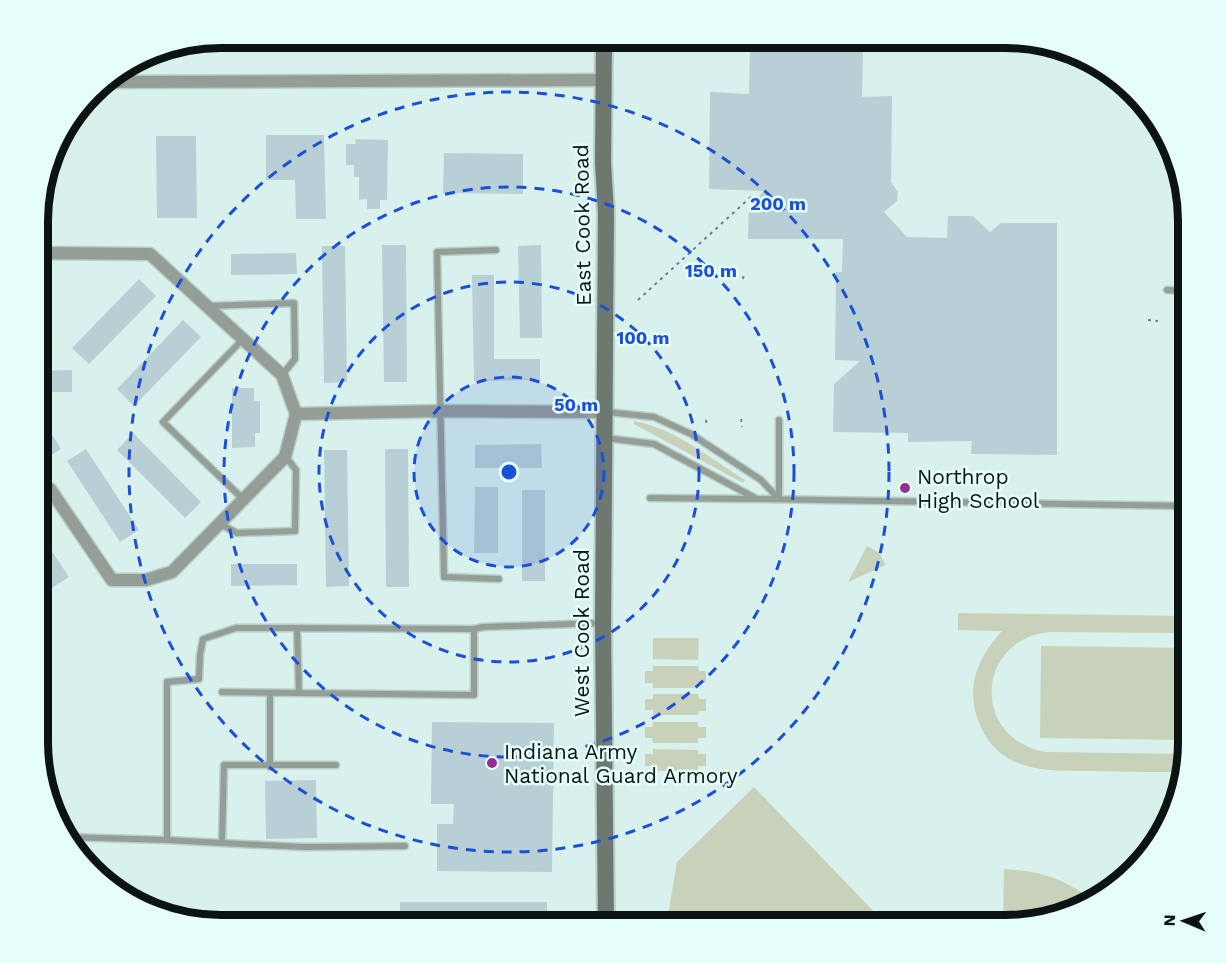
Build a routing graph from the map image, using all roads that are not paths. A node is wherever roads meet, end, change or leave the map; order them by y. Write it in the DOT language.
graph roads {
  1 [pos="604,48"];
  2 [pos="604,80"];
  3 [pos="119,82"];
  4 [pos="496,250"];
  5 [pos="48,254"];
  6 [pos="1167,290"];
  7 [pos="1178,291"];
  8 [pos="207,306"];
  9 [pos="243,339"];
  10 [pos="282,375"];
  11 [pos="440,411"];
  12 [pos="605,412"];
  13 [pos="296,414"];
  14 [pos="779,420"];
  15 [pos="605,438"];
  16 [pos="285,457"];
  17 [pos="50,489"];
  18 [pos="650,498"];
  19 [pos="243,499"];
  20 [pos="758,499"];
  21 [pos="779,499"];
  22 [pos="1178,506"];
  23 [pos="219,524"];
  24 [pos="499,579"];
  25 [pos="603,623"];
  26 [pos="297,628"];
  27 [pos="474,629"];
  28 [pos="222,692"];
  29 [pos="270,693"];
  30 [pos="299,693"];
  31 [pos="336,765"];
  32 [pos="270,767"];
  33 [pos="77,837"];
  34 [pos="168,840"];
  35 [pos="222,843"];
  36 [pos="405,846"];
  37 [pos="606,915"];
  1 -- 2 [label="main road, East Cook Road"];
  2 -- 3 [label="street"];
  2 -- 12 [label="main road, East Cook Road"];
  4 -- 11 [label="lane"];
  5 -- 8 [label="street"];
  6 -- 7 [label="lane"];
  8 -- 9 [label="street"];
  8 -- 10 [label="lane"];
  9 -- 10 [label="street"];
  9 -- 19 [label="lane"];
  10 -- 13 [label="street"];
  11 -- 12 [label="street"];
  11 -- 13 [label="street"];
  11 -- 24 [label="lane"];
  12 -- 15 [label="main road, West Cook Road"];
  12 -- 21 [label="lane"];
  13 -- 16 [label="street"];
  14 -- 21 [label="lane"];
  15 -- 20 [label="lane"];
  15 -- 25 [label="main road, West Cook Road"];
  16 -- 19 [label="street"];
  16 -- 23 [label="lane"];
  17 -- 23 [label="street"];
  18 -- 20 [label="lane"];
  19 -- 23 [label="street"];
  20 -- 21 [label="lane"];
  21 -- 22 [label="lane"];
  25 -- 27 [label="lane"];
  25 -- 37 [label="main road, West Cook Road"];
  26 -- 27 [label="lane"];
  26 -- 30 [label="lane"];
  26 -- 34 [label="lane"];
  27 -- 30 [label="lane"];
  28 -- 29 [label="lane"];
  29 -- 30 [label="lane"];
  29 -- 32 [label="lane"];
  31 -- 32 [label="lane"];
  32 -- 35 [label="lane"];
  33 -- 34 [label="lane"];
  34 -- 35 [label="lane"];
  35 -- 36 [label="lane"];
}
